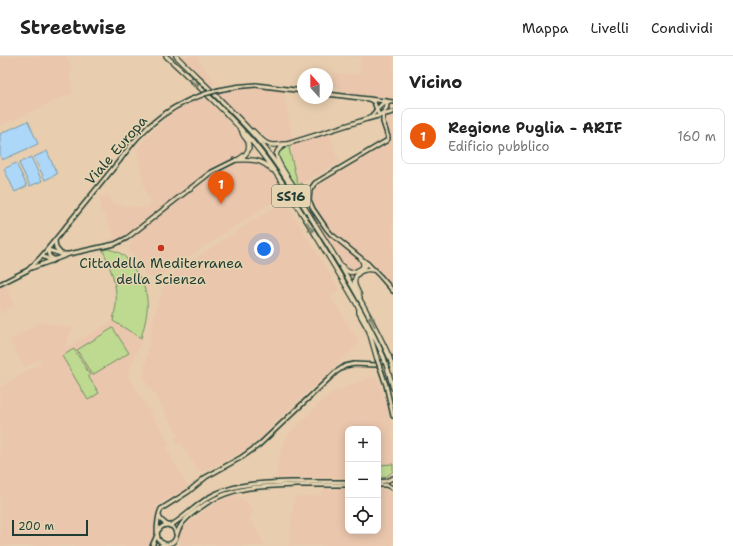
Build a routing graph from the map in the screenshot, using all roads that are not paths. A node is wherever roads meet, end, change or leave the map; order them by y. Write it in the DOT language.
graph roads {
  1 [pos="166,56"];
  2 [pos="176,56"];
  3 [pos="297,90"];
  4 [pos="333,95"];
  5 [pos="369,99"];
  6 [pos="386,101"];
  7 [pos="393,102"];
  8 [pos="377,109"];
  9 [pos="393,112"];
  10 [pos="380,115"];
  11 [pos="367,119"];
  12 [pos="244,124"];
  13 [pos="241,129"];
  14 [pos="287,144"];
  15 [pos="236,160"];
  16 [pos="281,180"];
  17 [pos="300,200"];
  18 [pos="55,241"];
  19 [pos="330,249"];
  20 [pos="48,250"];
  21 [pos="61,254"];
  22 [pos="69,254"];
  23 [pos="42,256"];
  24 [pos="56,259"];
  25 [pos="361,259"];
  26 [pos="52,261"];
  27 [pos="368,264"];
  28 [pos="364,268"];
  29 [pos="28,270"];
  30 [pos="374,270"];
  31 [pos="0,284"];
  32 [pos="393,291"];
  33 [pos="360,300"];
  34 [pos="358,307"];
  35 [pos="393,358"];
  36 [pos="377,359"];
  37 [pos="393,368"];
  38 [pos="393,388"];
  39 [pos="393,416"];
  40 [pos="392,478"];
  41 [pos="381,481"];
  42 [pos="264,484"];
  43 [pos="345,484"];
  44 [pos="381,485"];
  45 [pos="392,488"];
  46 [pos="159,513"];
  47 [pos="168,525"];
  48 [pos="158,534"];
  49 [pos="176,534"];
  50 [pos="165,544"];
  51 [pos="152,546"];
  52 [pos="160,546"];
  1 -- 13 [label="highway, SS16, one-way"];
  2 -- 12 [label="highway, SS16"];
  3 -- 18 [label="street, Viale Europa, bridge"];
  4 -- 5 [label="street"];
  5 -- 6 [label="street"];
  5 -- 8 [label="street"];
  6 -- 7 [label="street"];
  6 -- 8 [label="street"];
  6 -- 10 [label="street"];
  8 -- 10 [label="street"];
  8 -- 11 [label="street"];
  9 -- 10 [label="street"];
  10 -- 11 [label="street"];
  10 -- 25 [label="street"];
  11 -- 14 [label="street"];
  12 -- 14 [label="highway"];
  12 -- 17 [label="highway, SS16"];
  13 -- 15 [label="highway"];
  13 -- 16 [label="highway, SS16"];
  14 -- 17 [label="highway"];
  15 -- 16 [label="highway"];
  15 -- 22 [label="street"];
  16 -- 34 [label="highway, SS16, one-way"];
  17 -- 19 [label="highway, SS16"];
  18 -- 20 [label="street, Viale Europa"];
  18 -- 21 [label="street"];
  19 -- 28 [label="highway"];
  19 -- 33 [label="highway, SS16"];
  20 -- 21 [label="street"];
  20 -- 23 [label="street, Viale Europa"];
  20 -- 24 [label="street"];
  21 -- 22 [label="street"];
  22 -- 24 [label="street"];
  23 -- 26 [label="street"];
  23 -- 29 [label="street, Viale Europa"];
  24 -- 26 [label="street"];
  25 -- 27 [label="street"];
  25 -- 28 [label="highway"];
  26 -- 29 [label="street"];
  27 -- 28 [label="highway"];
  27 -- 30 [label="street"];
  28 -- 30 [label="highway"];
  28 -- 33 [label="highway"];
  29 -- 31 [label="street, Viale Europa"];
  30 -- 32 [label="street"];
  37 -- 33 [label="highway, SS16, one-way, bridge"];
  34 -- 36 [label="highway"];
  34 -- 38 [label="highway, SS16, bridge"];
  35 -- 46 [label="street"];
  36 -- 39 [label="street, bridge"];
  40 -- 41 [label="street"];
  40 -- 45 [label="street"];
  42 -- 43 [label="street"];
  42 -- 47 [label="street"];
  42 -- 49 [label="street"];
  44 -- 45 [label="street"];
  46 -- 47 [label="street"];
  46 -- 48 [label="street"];
  47 -- 48 [label="street"];
  47 -- 49 [label="street"];
  48 -- 50 [label="street"];
  48 -- 51 [label="street"];
  49 -- 50 [label="street"];
  50 -- 52 [label="street"];
}
